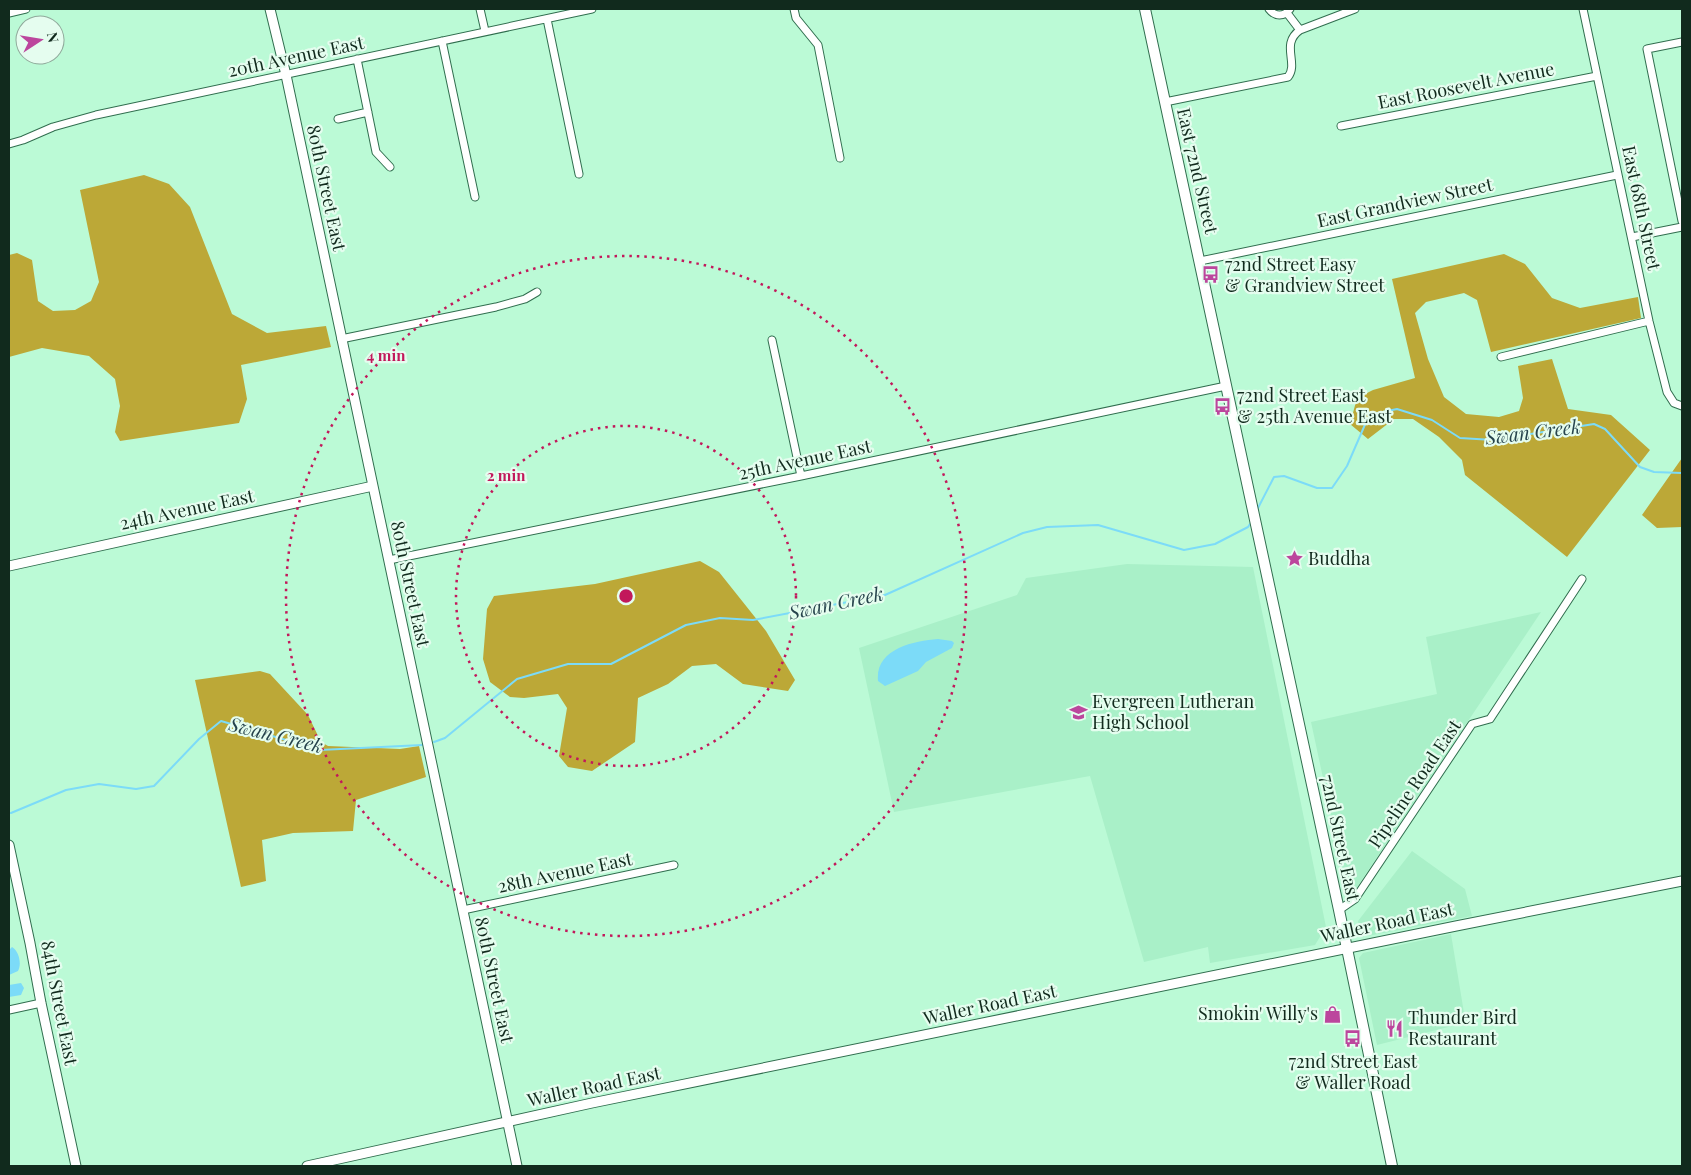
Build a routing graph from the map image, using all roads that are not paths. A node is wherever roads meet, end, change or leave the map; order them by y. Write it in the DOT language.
graph roads {
  1 [pos="26,9"];
  2 [pos="270,9"];
  3 [pos="480,9"];
  4 [pos="592,9"];
  5 [pos="794,9"];
  6 [pos="1145,9"];
  7 [pos="1269,9"];
  8 [pos="1355,9"];
  9 [pos="1583,9"];
  10 [pos="1289,11"];
  11 [pos="9,13"];
  12 [pos="547,18"];
  13 [pos="1300,30"];
  14 [pos="485,31"];
  15 [pos="442,41"];
  16 [pos="1682,42"];
  17 [pos="357,59"];
  18 [pos="286,75"];
  19 [pos="1597,76"];
  20 [pos="1165,102"];
  21 [pos="368,112"];
  22 [pos="338,118"];
  23 [pos="1340,126"];
  24 [pos="9,144"];
  25 [pos="840,158"];
  26 [pos="390,167"];
  27 [pos="579,174"];
  28 [pos="1617,175"];
  29 [pos="475,197"];
  30 [pos="1682,221"];
  31 [pos="1682,227"];
  32 [pos="1632,237"];
  33 [pos="1200,261"];
  34 [pos="537,292"];
  35 [pos="1649,321"];
  36 [pos="342,339"];
  37 [pos="772,340"];
  38 [pos="1500,357"];
  39 [pos="1226,386"];
  40 [pos="1682,406"];
  41 [pos="801,476"];
  42 [pos="373,486"];
  43 [pos="1254,517"];
  44 [pos="388,560"];
  45 [pos="9,566"];
  46 [pos="1582,578"];
  47 [pos="9,845"];
  48 [pos="674,866"];
  49 [pos="1682,881"];
  50 [pos="463,910"];
  51 [pos="1339,910"];
  52 [pos="1347,949"];
  53 [pos="41,1003"];
  54 [pos="9,1010"];
  55 [pos="508,1121"];
  56 [pos="76,1166"];
  57 [pos="306,1166"];
  58 [pos="517,1166"];
  59 [pos="1392,1166"];
  1 -- 11 [label="street"];
  2 -- 18 [label="street, 80th Street East"];
  3 -- 14 [label="street"];
  4 -- 12 [label="street, 20th Avenue East"];
  5 -- 25 [label="street"];
  6 -- 20 [label="main road, East 72nd Street"];
  7 -- 10 [label="street"];
  8 -- 13 [label="street"];
  9 -- 19 [label="street, East 68th Street"];
  10 -- 13 [label="street"];
  12 -- 14 [label="street, 20th Avenue East"];
  12 -- 27 [label="street"];
  13 -- 20 [label="street"];
  14 -- 15 [label="street, 20th Avenue East"];
  15 -- 17 [label="street, 20th Avenue East"];
  15 -- 29 [label="street"];
  16 -- 30 [label="street"];
  17 -- 18 [label="street, 20th Avenue East"];
  17 -- 21 [label="street"];
  18 -- 24 [label="street, 20th Avenue East"];
  18 -- 36 [label="street, 80th Street East"];
  19 -- 23 [label="street, East Roosevelt Avenue"];
  19 -- 28 [label="street, East 68th Street"];
  20 -- 33 [label="main road, East 72nd Street"];
  21 -- 22 [label="street"];
  21 -- 26 [label="street"];
  28 -- 32 [label="street, East 68th Street"];
  28 -- 33 [label="street, East Grandview Street"];
  31 -- 32 [label="street"];
  32 -- 35 [label="street, East 68th Street"];
  33 -- 39 [label="main road, East 72nd Street"];
  34 -- 36 [label="street"];
  35 -- 38 [label="street"];
  35 -- 40 [label="street, East 68th Street"];
  36 -- 42 [label="street, 80th Street East"];
  37 -- 41 [label="street"];
  39 -- 41 [label="street, 25th Avenue East"];
  39 -- 43 [label="main road, East 72nd Street"];
  41 -- 44 [label="street, 25th Avenue East"];
  42 -- 44 [label="street, 80th Street East"];
  42 -- 45 [label="street, 24th Avenue East"];
  43 -- 51 [label="main road, 72nd Street East"];
  44 -- 50 [label="street, 80th Street East"];
  46 -- 51 [label="street, Pipeline Road East"];
  47 -- 53 [label="street, 84th Street East"];
  48 -- 50 [label="street, 28th Avenue East"];
  49 -- 52 [label="street, Waller Road East"];
  50 -- 55 [label="street, 80th Street East"];
  51 -- 52 [label="main road, 72nd Street East"];
  52 -- 55 [label="street, Waller Road East"];
  52 -- 59 [label="main road, 72nd Street East"];
  53 -- 54 [label="street"];
  53 -- 56 [label="street, 84th Street East"];
  55 -- 57 [label="street, Waller Road East"];
  55 -- 58 [label="street, 80th Street East"];
}
